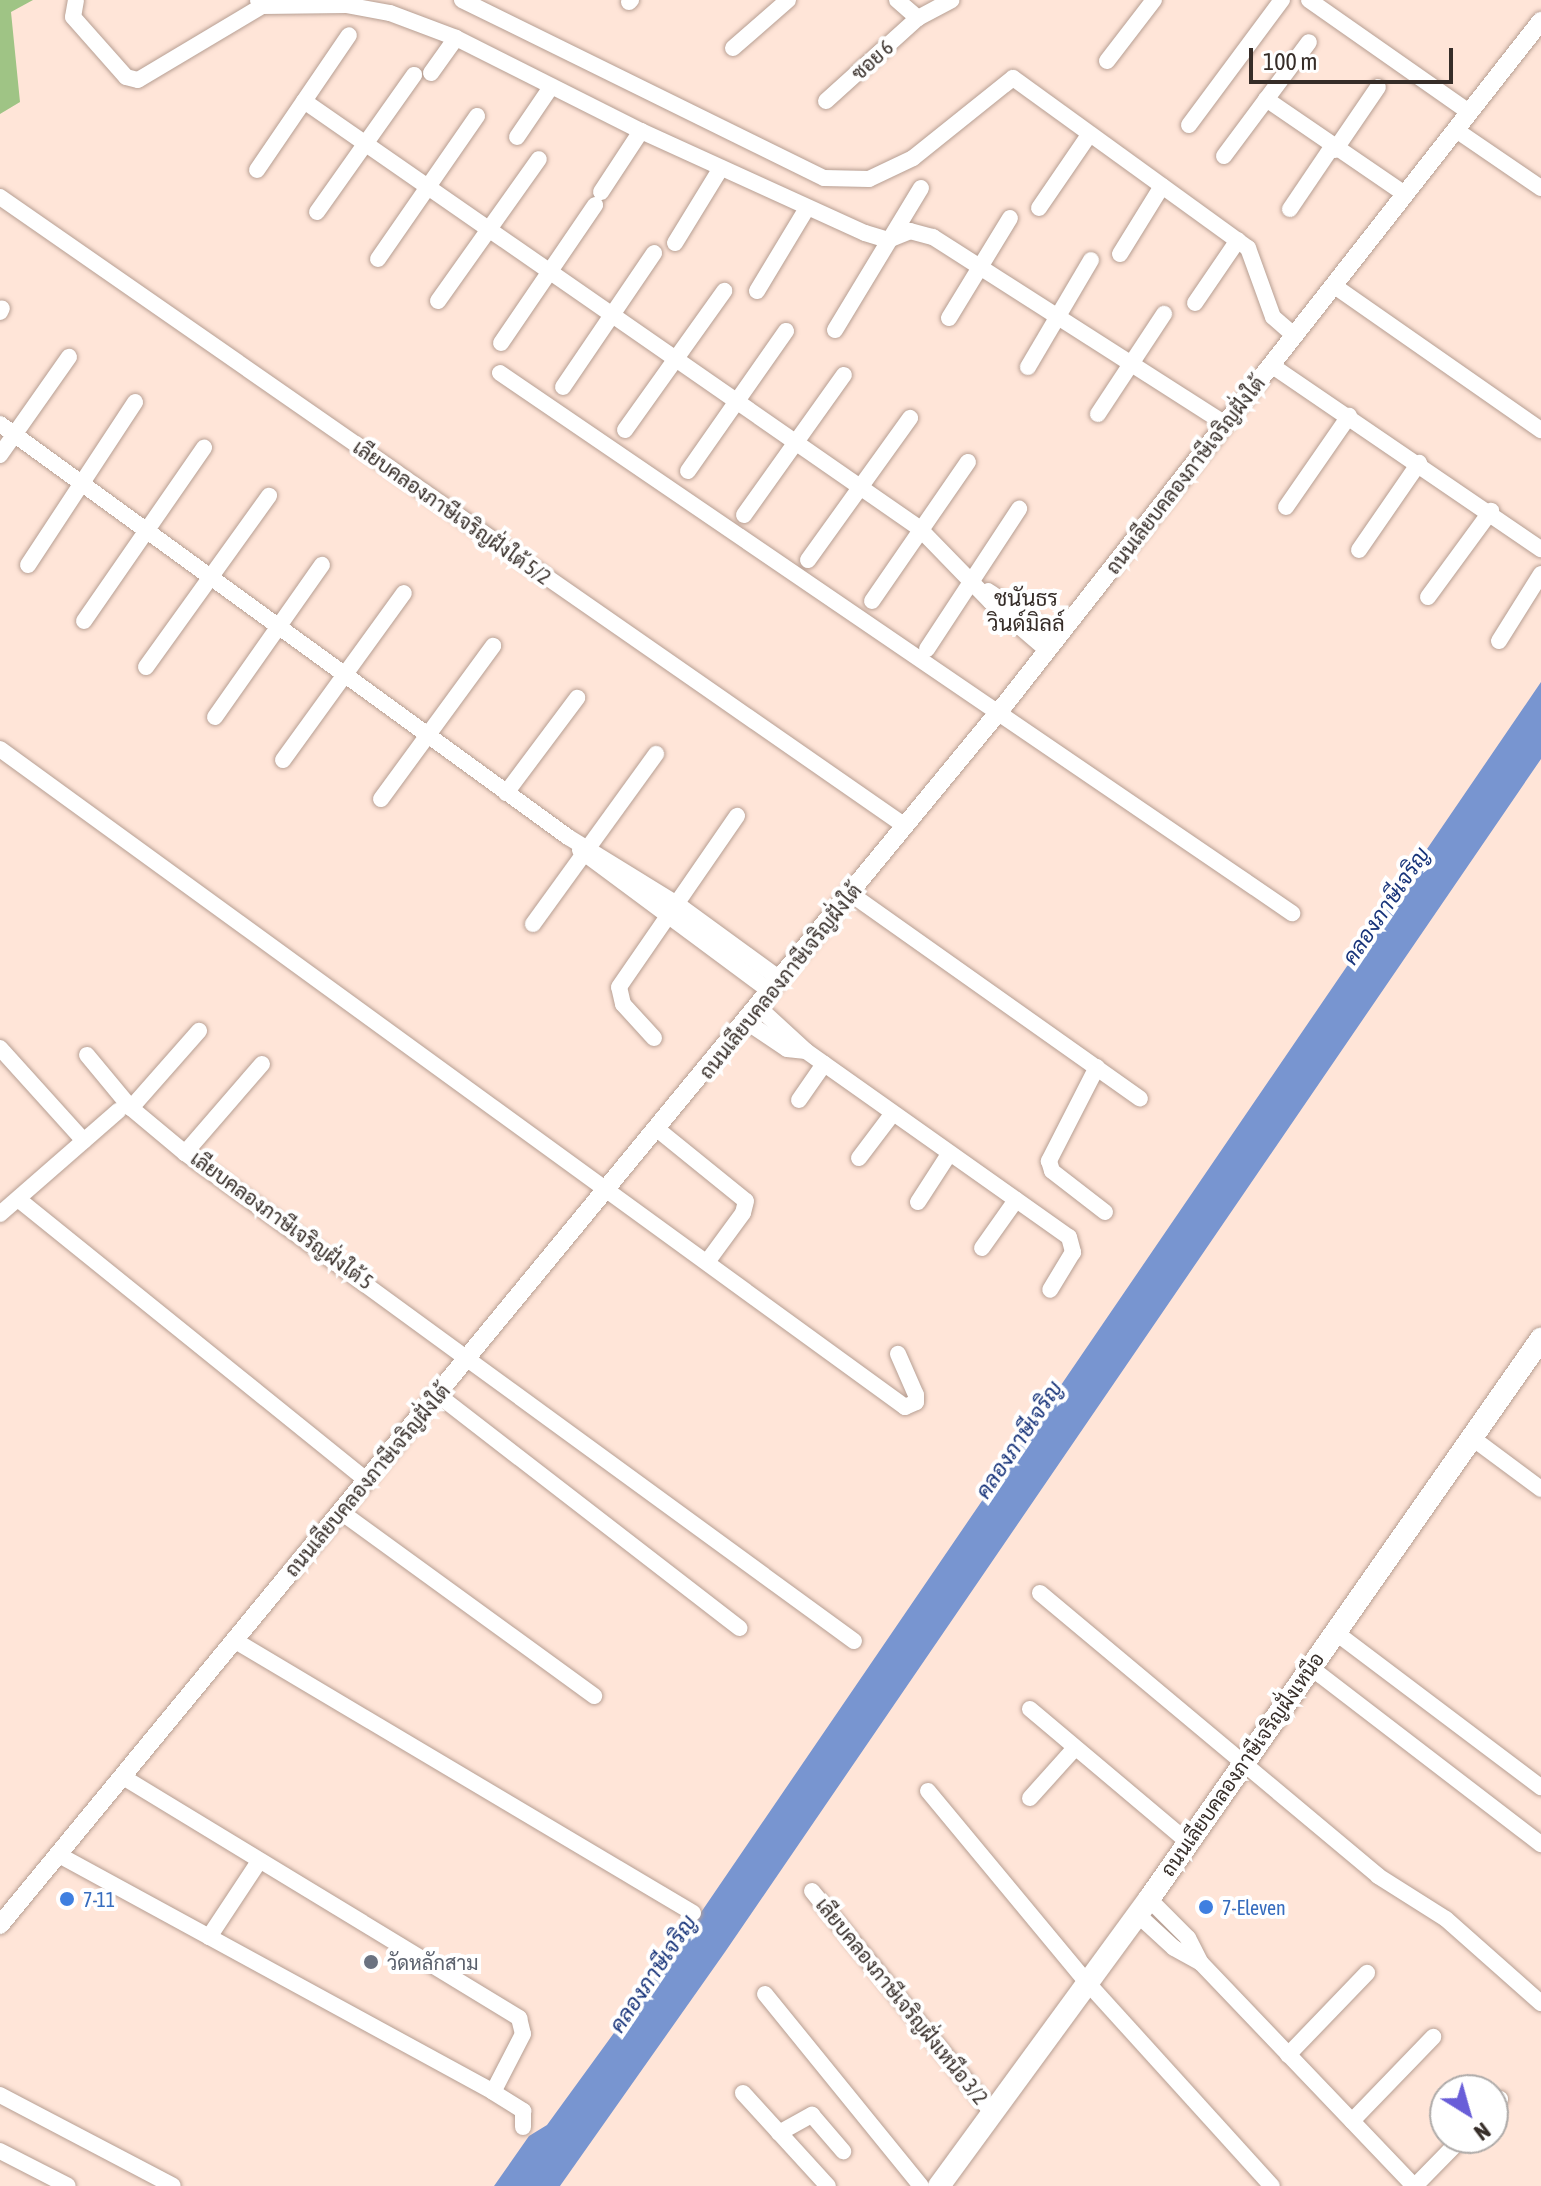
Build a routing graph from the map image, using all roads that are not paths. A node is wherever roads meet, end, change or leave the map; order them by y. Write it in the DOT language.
graph roads {
  1 [pos="76,0"];
  2 [pos="462,0"];
  3 [pos="788,0"];
  4 [pos="897,0"];
  5 [pos="952,0"];
  6 [pos="1154,0"];
  7 [pos="1282,0"];
  8 [pos="1309,0"];
  9 [pos="264,2"];
  10 [pos="918,18"];
  11 [pos="1541,21"];
  12 [pos="349,35"];
  13 [pos="456,38"];
  14 [pos="1309,42"];
  15 [pos="733,48"];
  16 [pos="1107,61"];
  17 [pos="431,73"];
  18 [pos="414,75"];
  19 [pos="551,87"];
  20 [pos="1378,87"];
  21 [pos="1266,99"];
  22 [pos="304,101"];
  23 [pos="826,101"];
  24 [pos="1469,112"];
  25 [pos="477,116"];
  26 [pos="1189,125"];
  27 [pos="1456,130"];
  28 [pos="641,131"];
  29 [pos="1089,135"];
  30 [pos="517,137"];
  31 [pos="366,144"];
  32 [pos="1337,150"];
  33 [pos="1224,156"];
  34 [pos="539,159"];
  35 [pos="721,168"];
  36 [pos="257,170"];
  37 [pos="426,186"];
  38 [pos="1162,186"];
  39 [pos="921,188"];
  40 [pos="1541,188"];
  41 [pos="0,197"];
  42 [pos="1403,197"];
  43 [pos="807,208"];
  44 [pos="1039,208"];
  45 [pos="1290,209"];
  46 [pos="317,212"];
  47 [pos="1010,218"];
  48 [pos="489,230"];
  49 [pos="888,240"];
  50 [pos="1238,240"];
  51 [pos="675,243"];
  52 [pos="654,253"];
  53 [pos="1120,254"];
  54 [pos="378,259"];
  55 [pos="1091,260"];
  56 [pos="981,266"];
  57 [pos="551,273"];
  58 [pos="1333,285"];
  59 [pos="724,291"];
  60 [pos="757,291"];
  61 [pos="438,301"];
  62 [pos="1195,303"];
  63 [pos="1164,314"];
  64 [pos="612,315"];
  65 [pos="1060,315"];
  66 [pos="949,318"];
  67 [pos="835,330"];
  68 [pos="786,331"];
  69 [pos="1294,335"];
  70 [pos="501,343"];
  71 [pos="69,357"];
  72 [pos="674,358"];
  73 [pos="1131,363"];
  74 [pos="1271,365"];
  75 [pos="1028,367"];
  76 [pos="500,373"];
  77 [pos="844,375"];
  78 [pos="563,387"];
  79 [pos="135,402"];
  80 [pos="738,402"];
  81 [pos="1098,414"];
  82 [pos="1349,416"];
  83 [pos="910,418"];
  84 [pos="0,424"];
  85 [pos="1225,424"];
  86 [pos="625,430"];
  87 [pos="1541,430"];
  88 [pos="14,434"];
  89 [pos="796,442"];
  90 [pos="204,448"];
  91 [pos="0,455"];
  92 [pos="968,462"];
  93 [pos="1419,463"];
  94 [pos="688,471"];
  95 [pos="81,483"];
  96 [pos="860,487"];
  97 [pos="269,496"];
  98 [pos="1286,507"];
  99 [pos="1019,509"];
  100 [pos="1491,511"];
  101 [pos="744,515"];
  102 [pos="146,528"];
  103 [pos="919,528"];
  104 [pos="1541,549"];
  105 [pos="1359,550"];
  106 [pos="808,560"];
  107 [pos="28,565"];
  108 [pos="322,565"];
  109 [pos="1541,574"];
  110 [pos="214,575"];
  111 [pos="976,585"];
  112 [pos="404,593"];
  113 [pos="1428,597"];
  114 [pos="872,601"];
  115 [pos="84,621"];
  116 [pos="280,627"];
  117 [pos="1499,641"];
  118 [pos="1051,644"];
  119 [pos="493,646"];
  120 [pos="927,649"];
  121 [pos="146,667"];
  122 [pos="345,674"];
  123 [pos="577,698"];
  124 [pos="996,714"];
  125 [pos="215,717"];
  126 [pos="427,735"];
  127 [pos="0,749"];
  128 [pos="656,754"];
  129 [pos="283,760"];
  130 [pos="506,793"];
  131 [pos="381,799"];
  132 [pos="737,816"];
  133 [pos="905,826"];
  134 [pos="588,851"];
  135 [pos="851,894"];
  136 [pos="672,910"];
  137 [pos="1292,913"];
  138 [pos="533,924"];
  139 [pos="775,985"];
  140 [pos="753,1014"];
  141 [pos="199,1031"];
  142 [pos="654,1038"];
  143 [pos="0,1048"];
  144 [pos="87,1055"];
  145 [pos="262,1064"];
  146 [pos="824,1064"];
  147 [pos="1097,1067"];
  148 [pos="1140,1099"];
  149 [pos="799,1100"];
  150 [pos="124,1109"];
  151 [pos="893,1113"];
  152 [pos="657,1129"];
  153 [pos="84,1141"];
  154 [pos="185,1153"];
  155 [pos="949,1154"];
  156 [pos="859,1158"];
  157 [pos="609,1190"];
  158 [pos="18,1199"];
  159 [pos="1016,1200"];
  160 [pos="918,1202"];
  161 [pos="1,1212"];
  162 [pos="1105,1212"];
  163 [pos="982,1248"];
  164 [pos="707,1262"];
  165 [pos="1050,1290"];
  166 [pos="1541,1339"];
  167 [pos="898,1354"];
  168 [pos="470,1356"];
  169 [pos="438,1395"];
  170 [pos="1471,1437"];
  171 [pos="368,1481"];
  172 [pos="1541,1489"];
  173 [pos="341,1512"];
  174 [pos="1040,1593"];
  175 [pos="739,1628"];
  176 [pos="1335,1632"];
  177 [pos="234,1640"];
  178 [pos="854,1641"];
  179 [pos="1310,1667"];
  180 [pos="594,1696"];
  181 [pos="1030,1709"];
  182 [pos="1075,1748"];
  183 [pos="1243,1762"];
  184 [pos="123,1777"];
  185 [pos="1541,1787"];
  186 [pos="928,1791"];
  187 [pos="1030,1798"];
  188 [pos="1188,1842"];
  189 [pos="1541,1844"];
  190 [pos="59,1855"];
  191 [pos="258,1863"];
  192 [pos="812,1891"];
  193 [pos="1143,1907"];
  194 [pos="693,1913"];
  195 [pos="0,1925"];
  196 [pos="209,1937"];
  197 [pos="1367,1973"];
  198 [pos="1085,1980"];
  199 [pos="765,1994"];
  200 [pos="1541,2003"];
  201 [pos="1433,2037"];
  202 [pos="1288,2055"];
  203 [pos="493,2092"];
  204 [pos="743,2093"];
  205 [pos="0,2095"];
  206 [pos="991,2111"];
  207 [pos="1352,2121"];
  208 [pos="523,2127"];
  209 [pos="779,2133"];
  210 [pos="0,2151"];
  211 [pos="843,2151"];
  212 [pos="1446,2154"];
  213 [pos="68,2186"];
  214 [pos="173,2186"];
  215 [pos="828,2186"];
  216 [pos="921,2186"];
  217 [pos="939,2186"];
  218 [pos="1272,2186"];
  219 [pos="1415,2186"];
  1 -- 9 [label="street"];
  2 -- 29 [label="street"];
  3 -- 15 [label="street"];
  4 -- 10 [label="street"];
  5 -- 10 [label="street, ซอย 6"];
  6 -- 16 [label="street"];
  7 -- 26 [label="street"];
  8 -- 24 [label="street"];
  9 -- 13 [label="street"];
  10 -- 23 [label="street, ซอย 6"];
  11 -- 24 [label="street, ถนนเลียบคลองภาษีเจริญฝั่งใต้"];
  12 -- 22 [label="street"];
  13 -- 17 [label="street"];
  13 -- 19 [label="street"];
  14 -- 21 [label="street"];
  18 -- 31 [label="street"];
  19 -- 28 [label="street"];
  19 -- 30 [label="street"];
  20 -- 32 [label="street"];
  21 -- 32 [label="street"];
  21 -- 33 [label="street"];
  22 -- 31 [label="street"];
  22 -- 36 [label="street"];
  24 -- 27 [label="street, ถนนเลียบคลองภาษีเจริญฝั่งใต้"];
  25 -- 37 [label="street"];
  27 -- 40 [label="street"];
  27 -- 42 [label="street, ถนนเลียบคลองภาษีเจริญฝั่งใต้"];
  28 -- 35 [label="street"];
  28 -- 57 [label="street"];
  29 -- 38 [label="street"];
  29 -- 44 [label="street"];
  31 -- 37 [label="street"];
  31 -- 46 [label="street"];
  32 -- 42 [label="street"];
  32 -- 45 [label="street"];
  34 -- 48 [label="street"];
  35 -- 43 [label="street"];
  35 -- 51 [label="street"];
  37 -- 48 [label="street"];
  37 -- 54 [label="street"];
  38 -- 50 [label="street"];
  38 -- 53 [label="street"];
  39 -- 49 [label="street"];
  41 -- 133 [label="street, เลียบคลองภาษีเจริญฝั่งใต้ 5/2"];
  42 -- 58 [label="street, ถนนเลียบคลองภาษีเจริญฝั่งใต้"];
  43 -- 49 [label="street"];
  43 -- 60 [label="street"];
  47 -- 56 [label="street"];
  48 -- 57 [label="street"];
  48 -- 61 [label="street"];
  49 -- 56 [label="street"];
  49 -- 67 [label="street"];
  50 -- 62 [label="street"];
  50 -- 69 [label="street"];
  52 -- 64 [label="street"];
  55 -- 65 [label="street"];
  56 -- 65 [label="street"];
  56 -- 66 [label="street"];
  57 -- 64 [label="street"];
  57 -- 70 [label="street"];
  58 -- 69 [label="street, ถนนเลียบคลองภาษีเจริญฝั่งใต้"];
  58 -- 87 [label="street"];
  59 -- 72 [label="street"];
  63 -- 73 [label="street"];
  64 -- 72 [label="street"];
  64 -- 78 [label="street"];
  65 -- 73 [label="street"];
  65 -- 75 [label="street"];
  68 -- 80 [label="street"];
  69 -- 74 [label="street, ถนนเลียบคลองภาษีเจริญฝั่งใต้"];
  71 -- 88 [label="street"];
  72 -- 80 [label="street"];
  72 -- 86 [label="street"];
  73 -- 81 [label="street"];
  73 -- 85 [label="street"];
  74 -- 82 [label="street"];
  74 -- 85 [label="street, ถนนเลียบคลองภาษีเจริญฝั่งใต้"];
  76 -- 124 [label="street"];
  77 -- 89 [label="street"];
  79 -- 95 [label="street"];
  80 -- 89 [label="street"];
  80 -- 94 [label="street"];
  82 -- 93 [label="street"];
  82 -- 98 [label="street"];
  83 -- 96 [label="street"];
  84 -- 88 [label="street"];
  85 -- 118 [label="street, ถนนเลียบคลองภาษีเจริญฝั่งใต้"];
  88 -- 91 [label="street"];
  88 -- 95 [label="street"];
  89 -- 96 [label="street"];
  89 -- 101 [label="street"];
  90 -- 102 [label="street"];
  92 -- 103 [label="street"];
  93 -- 100 [label="street"];
  93 -- 105 [label="street"];
  95 -- 102 [label="street"];
  95 -- 107 [label="street"];
  96 -- 103 [label="street"];
  96 -- 106 [label="street"];
  97 -- 110 [label="street"];
  99 -- 111 [label="street"];
  100 -- 104 [label="street"];
  100 -- 113 [label="street"];
  102 -- 110 [label="street"];
  102 -- 115 [label="street"];
  103 -- 111 [label="street"];
  103 -- 114 [label="street"];
  108 -- 116 [label="street"];
  109 -- 117 [label="street"];
  110 -- 116 [label="street"];
  110 -- 121 [label="street"];
  111 -- 118 [label="street"];
  111 -- 120 [label="street"];
  112 -- 122 [label="street"];
  116 -- 122 [label="street"];
  116 -- 125 [label="street"];
  118 -- 124 [label="street, ถนนเลียบคลองภาษีเจริญฝั่งใต้"];
  119 -- 126 [label="street"];
  122 -- 126 [label="street"];
  122 -- 129 [label="street"];
  123 -- 130 [label="street"];
  124 -- 133 [label="street, ถนนเลียบคลองภาษีเจริญฝั่งใต้"];
  124 -- 137 [label="street"];
  126 -- 130 [label="street"];
  126 -- 131 [label="street"];
  127 -- 157 [label="street"];
  128 -- 134 [label="street"];
  130 -- 134 [label="street"];
  132 -- 136 [label="street"];
  133 -- 135 [label="street, ถนนเลียบคลองภาษีเจริญฝั่งใต้"];
  134 -- 136 [label="street"];
  134 -- 138 [label="street"];
  135 -- 139 [label="street, ถนนเลียบคลองภาษีเจริญฝั่งใต้"];
  135 -- 147 [label="street"];
  136 -- 139 [label="street"];
  136 -- 142 [label="street"];
  139 -- 140 [label="street, ถนนเลียบคลองภาษีเจริญฝั่งใต้"];
  140 -- 146 [label="street"];
  140 -- 152 [label="street, ถนนเลียบคลองภาษีเจริญฝั่งใต้"];
  141 -- 150 [label="street"];
  143 -- 153 [label="street"];
  144 -- 150 [label="street"];
  145 -- 154 [label="street, เลียบคลองภาษีเจริญฝั่งใต้ 5"];
  146 -- 149 [label="street"];
  146 -- 151 [label="street"];
  147 -- 148 [label="street"];
  147 -- 162 [label="street"];
  150 -- 153 [label="street"];
  150 -- 154 [label="street"];
  151 -- 155 [label="street"];
  151 -- 156 [label="street"];
  152 -- 157 [label="street, ถนนเลียบคลองภาษีเจริญฝั่งใต้"];
  152 -- 164 [label="street"];
  153 -- 158 [label="street"];
  154 -- 168 [label="street, เลียบคลองภาษีเจริญฝั่งใต้ 5"];
  155 -- 159 [label="street"];
  155 -- 160 [label="street"];
  157 -- 164 [label="street"];
  157 -- 168 [label="street, ถนนเลียบคลองภาษีเจริญฝั่งใต้"];
  158 -- 161 [label="street"];
  158 -- 171 [label="street"];
  159 -- 163 [label="street"];
  159 -- 165 [label="street"];
  164 -- 167 [label="street"];
  166 -- 170 [label="main road, ถนนเลียบคลองภาษีเจริญฝั่งเหนือ"];
  168 -- 169 [label="street, ถนนเลียบคลองภาษีเจริญฝั่งใต้"];
  168 -- 178 [label="street, เลียบคลองภาษีเจริญฝั่งใต้ 5"];
  169 -- 171 [label="street, ถนนเลียบคลองภาษีเจริญฝั่งใต้"];
  169 -- 175 [label="street"];
  170 -- 172 [label="street"];
  170 -- 176 [label="main road, ถนนเลียบคลองภาษีเจริญฝั่งเหนือ"];
  171 -- 173 [label="street, ถนนเลียบคลองภาษีเจริญฝั่งใต้"];
  173 -- 177 [label="street, ถนนเลียบคลองภาษีเจริญฝั่งใต้"];
  173 -- 180 [label="street"];
  174 -- 183 [label="street"];
  176 -- 179 [label="main road, ถนนเลียบคลองภาษีเจริญฝั่งเหนือ"];
  176 -- 185 [label="street"];
  177 -- 184 [label="street, ถนนเลียบคลองภาษีเจริญฝั่งใต้"];
  177 -- 194 [label="street"];
  179 -- 183 [label="main road, ถนนเลียบคลองภาษีเจริญฝั่งเหนือ"];
  179 -- 189 [label="street"];
  181 -- 182 [label="street"];
  182 -- 187 [label="street"];
  182 -- 188 [label="street"];
  183 -- 188 [label="main road, ถนนเลียบคลองภาษีเจริญฝั่งเหนือ"];
  183 -- 200 [label="street"];
  184 -- 190 [label="street, ถนนเลียบคลองภาษีเจริญฝั่งใต้"];
  184 -- 191 [label="street"];
  186 -- 198 [label="street"];
  188 -- 193 [label="main road, ถนนเลียบคลองภาษีเจริญฝั่งเหนือ"];
  190 -- 195 [label="street, ถนนเลียบคลองภาษีเจริญฝั่งใต้"];
  190 -- 196 [label="street"];
  191 -- 196 [label="street"];
  191 -- 203 [label="street"];
  192 -- 206 [label="street, เลียบคลองภาษีเจริญฝั่งเหนือ 3/2"];
  193 -- 198 [label="main road, ถนนเลียบคลองภาษีเจริญฝั่งเหนือ"];
  193 -- 202 [label="street"];
  196 -- 203 [label="street"];
  197 -- 202 [label="street"];
  198 -- 206 [label="main road, ถนนเลียบคลองภาษีเจริญฝั่งเหนือ"];
  198 -- 218 [label="street"];
  199 -- 216 [label="street"];
  201 -- 207 [label="street"];
  202 -- 207 [label="street"];
  203 -- 208 [label="street"];
  204 -- 209 [label="street"];
  205 -- 214 [label="street"];
  206 -- 217 [label="main road, ถนนเลียบคลองภาษีเจริญฝั่งเหนือ"];
  207 -- 219 [label="street"];
  209 -- 211 [label="street"];
  209 -- 215 [label="street"];
  210 -- 213 [label="street"];
  212 -- 219 [label="street"];
}
